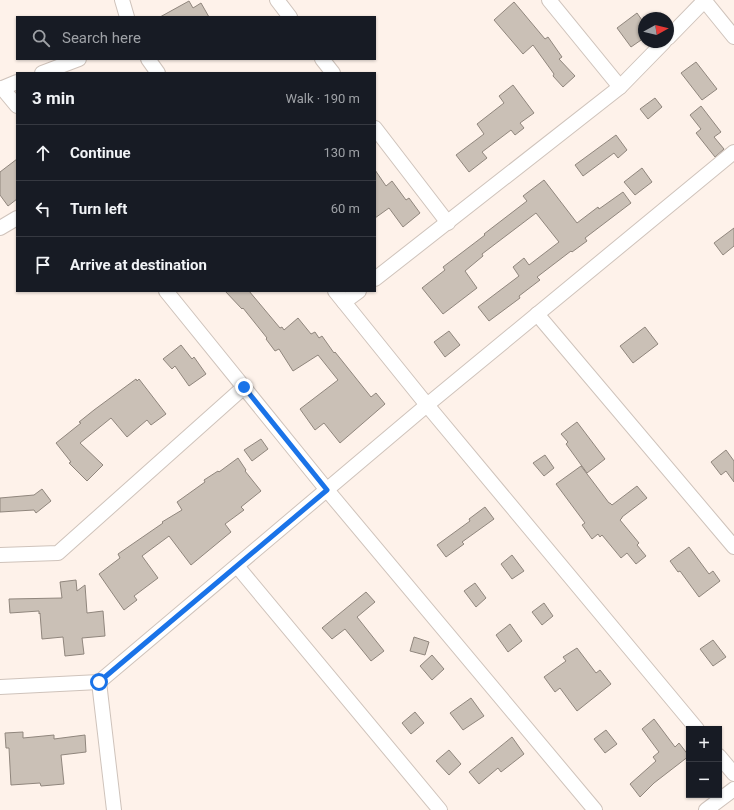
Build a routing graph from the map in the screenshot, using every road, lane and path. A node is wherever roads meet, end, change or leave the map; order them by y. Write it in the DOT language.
graph roads {
  1 [pos="122,0"];
  2 [pos="277,0"];
  3 [pos="549,0"];
  4 [pos="704,0"];
  5 [pos="127,16"];
  6 [pos="289,16"];
  7 [pos="674,32"];
  8 [pos="734,37"];
  9 [pos="658,48"];
  10 [pos="76,60"];
  11 [pos="149,60"];
  12 [pos="323,60"];
  13 [pos="45,72"];
  14 [pos="157,72"];
  15 [pos="332,72"];
  16 [pos="16,82"];
  17 [pos="620,87"];
  18 [pos="1,88"];
  19 [pos="16,105"];
  20 [pos="376,129"];
  21 [pos="734,152"];
  22 [pos="16,219"];
  23 [pos="448,223"];
  24 [pos="0,228"];
  25 [pos="376,278"];
  26 [pos="167,292"];
  27 [pos="336,292"];
  28 [pos="358,292"];
  29 [pos="344,302"];
  30 [pos="538,314"];
  31 [pos="244,387"];
  32 [pos="428,406"];
  33 [pos="327,490"];
  34 [pos="734,547"];
  35 [pos="0,555"];
  36 [pos="237,566"];
  37 [pos="99,682"];
  38 [pos="0,687"];
  39 [pos="695,726"];
  40 [pos="722,760"];
  41 [pos="734,774"];
  42 [pos="734,789"];
  43 [pos="114,810"];
  44 [pos="440,810"];
  45 [pos="596,810"];
  46 [pos="706,810"];
  1 -- 5 [label="street"];
  2 -- 6 [label="street"];
  3 -- 17 [label="street"];
  4 -- 7 [label="street"];
  4 -- 8 [label="street"];
  9 -- 17 [label="street"];
  10 -- 13 [label="street"];
  11 -- 14 [label="street"];
  12 -- 15 [label="street"];
  16 -- 18 [label="street"];
  17 -- 23 [label="street"];
  18 -- 19 [label="street"];
  20 -- 23 [label="street"];
  21 -- 30 [label="street"];
  22 -- 24 [label="street"];
  23 -- 25 [label="street"];
  26 -- 31 [label="street"];
  27 -- 29 [label="street"];
  28 -- 29 [label="street"];
  29 -- 32 [label="street"];
  30 -- 32 [label="street"];
  30 -- 34 [label="street"];
  31 -- 33 [label="street"];
  31 -- 35 [label="street"];
  32 -- 33 [label="street"];
  32 -- 39 [label="street"];
  33 -- 36 [label="street"];
  33 -- 45 [label="street"];
  36 -- 37 [label="street"];
  36 -- 44 [label="street"];
  37 -- 38 [label="street"];
  37 -- 43 [label="street"];
  40 -- 41 [label="street"];
  42 -- 46 [label="street"];
}
